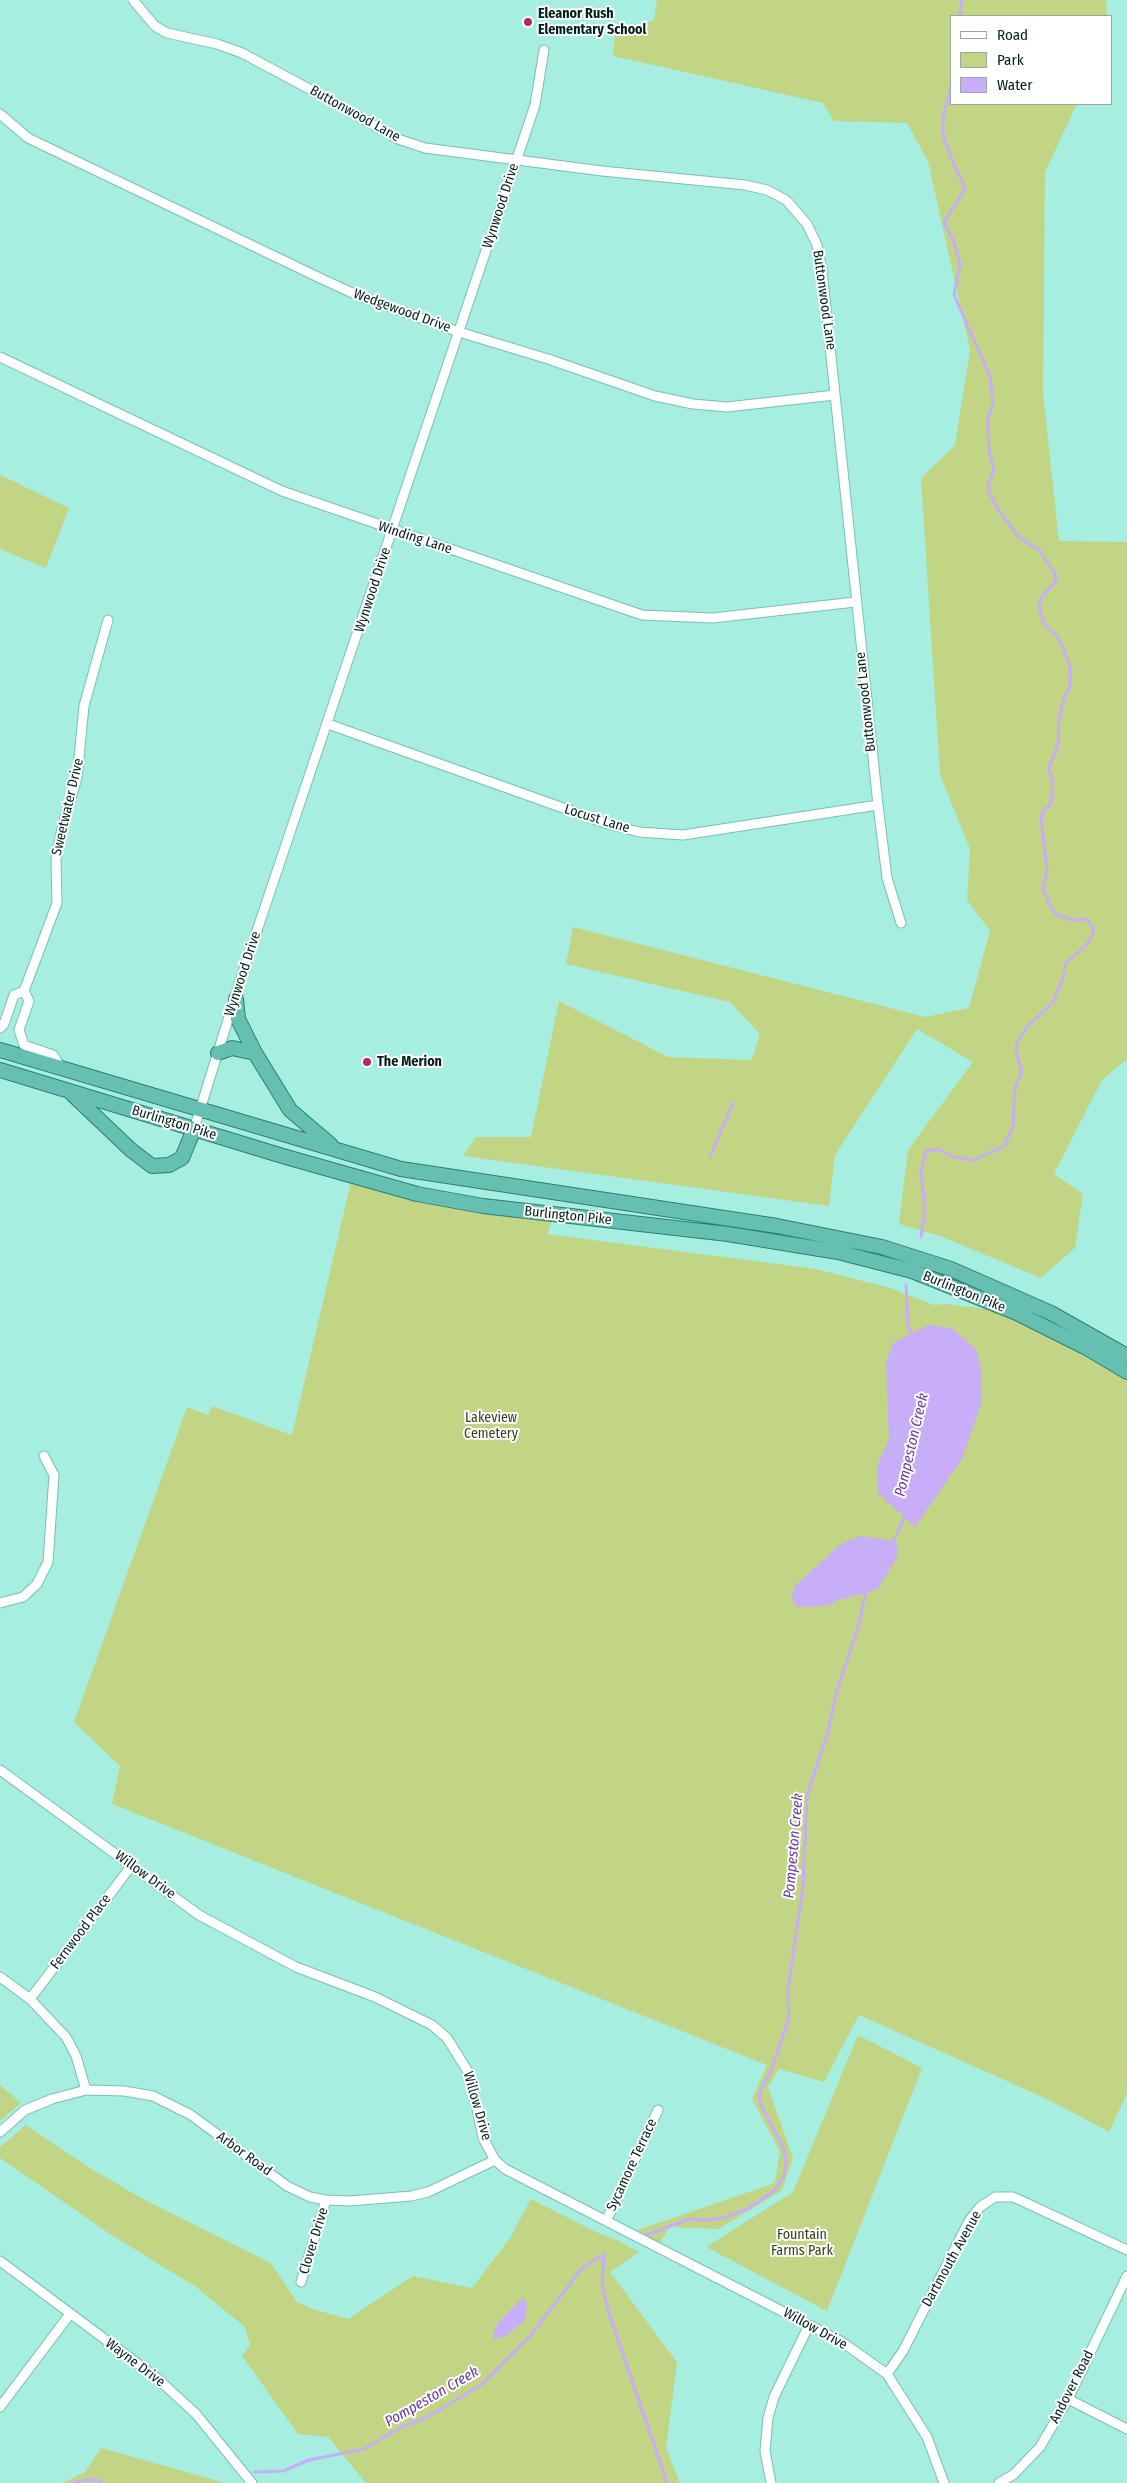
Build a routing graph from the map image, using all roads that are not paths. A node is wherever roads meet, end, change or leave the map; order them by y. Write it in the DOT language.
graph roads {
  1 [pos="133,0"];
  2 [pos="544,50"];
  3 [pos="0,114"];
  4 [pos="517,159"];
  5 [pos="459,332"];
  6 [pos="0,357"];
  7 [pos="835,395"];
  8 [pos="393,530"];
  9 [pos="855,602"];
  10 [pos="108,620"];
  11 [pos="328,724"];
  12 [pos="878,805"];
  13 [pos="901,923"];
  14 [pos="24,991"];
  15 [pos="236,999"];
  16 [pos="0,1028"];
  17 [pos="0,1050"];
  18 [pos="218,1053"];
  19 [pos="255,1053"];
  20 [pos="0,1070"];
  21 [pos="63,1070"];
  22 [pos="68,1091"];
  23 [pos="199,1110"];
  24 [pos="194,1129"];
  25 [pos="337,1150"];
  26 [pos="1127,1356"];
  27 [pos="1127,1372"];
  28 [pos="44,1456"];
  29 [pos="0,1603"];
  30 [pos="0,1770"];
  31 [pos="132,1865"];
  32 [pos="0,1977"];
  33 [pos="30,1999"];
  34 [pos="86,2090"];
  35 [pos="658,2110"];
  36 [pos="0,2132"];
  37 [pos="495,2160"];
  38 [pos="326,2200"];
  39 [pos="606,2221"];
  40 [pos="1127,2250"];
  41 [pos="0,2261"];
  42 [pos="1127,2276"];
  43 [pos="301,2282"];
  44 [pos="70,2314"];
  45 [pos="809,2325"];
  46 [pos="888,2374"];
  47 [pos="1068,2399"];
  48 [pos="0,2407"];
  49 [pos="1127,2429"];
  50 [pos="252,2483"];
  51 [pos="772,2483"];
  52 [pos="944,2483"];
  53 [pos="998,2483"];
  1 -- 4 [label="street, Buttonwood Lane"];
  2 -- 4 [label="street, Wynwood Drive"];
  3 -- 5 [label="street, Wedgewood Drive"];
  4 -- 5 [label="street, Wynwood Drive"];
  4 -- 7 [label="street, Buttonwood Lane"];
  5 -- 7 [label="street, Wedgewood Drive"];
  5 -- 8 [label="street, Wynwood Drive"];
  6 -- 8 [label="street, Winding Lane"];
  7 -- 9 [label="street, Buttonwood Lane"];
  8 -- 9 [label="street, Winding Lane"];
  8 -- 11 [label="street, Wynwood Drive"];
  9 -- 12 [label="street, Buttonwood Lane"];
  10 -- 14 [label="street, Sweetwater Drive"];
  11 -- 12 [label="street, Locust Lane"];
  11 -- 15 [label="street, Wynwood Drive"];
  12 -- 13 [label="street, Buttonwood Lane"];
  14 -- 16 [label="street, Sweetwater Drive"];
  14 -- 21 [label="street, Sweetwater Drive"];
  15 -- 18 [label="street, Wynwood Drive"];
  15 -- 19 [label="highway"];
  17 -- 21 [label="highway, Burlington Pike"];
  18 -- 19 [label="highway"];
  18 -- 23 [label="street, Wynwood Drive"];
  19 -- 25 [label="highway"];
  20 -- 22 [label="highway, Burlington Pike"];
  21 -- 23 [label="highway, Burlington Pike"];
  22 -- 24 [label="highway, Burlington Pike"];
  22 -- 24 [label="highway"];
  23 -- 24 [label="street, Wynwood Drive"];
  23 -- 25 [label="highway, Burlington Pike"];
  24 -- 27 [label="highway, Burlington Pike"];
  25 -- 26 [label="highway, Burlington Pike"];
  28 -- 29 [label="street"];
  30 -- 31 [label="street, Willow Drive"];
  31 -- 33 [label="street, Fernwood Place"];
  31 -- 37 [label="street, Willow Drive"];
  32 -- 33 [label="street"];
  33 -- 34 [label="street"];
  34 -- 36 [label="street, Arbor Road"];
  34 -- 38 [label="street, Arbor Road"];
  35 -- 39 [label="street, Sycamore Terrace"];
  37 -- 38 [label="street, Arbor Road"];
  37 -- 39 [label="street, Willow Drive"];
  38 -- 43 [label="street, Clover Drive"];
  39 -- 45 [label="street, Willow Drive"];
  40 -- 46 [label="street, Dartmouth Avenue"];
  41 -- 44 [label="street, Wayne Drive"];
  42 -- 47 [label="street, Andover Road"];
  44 -- 48 [label="street"];
  44 -- 50 [label="street, Wayne Drive"];
  45 -- 46 [label="street, Willow Drive"];
  45 -- 51 [label="street"];
  46 -- 52 [label="street, Willow Drive"];
  47 -- 49 [label="street"];
  47 -- 53 [label="street, Andover Road"];
}
